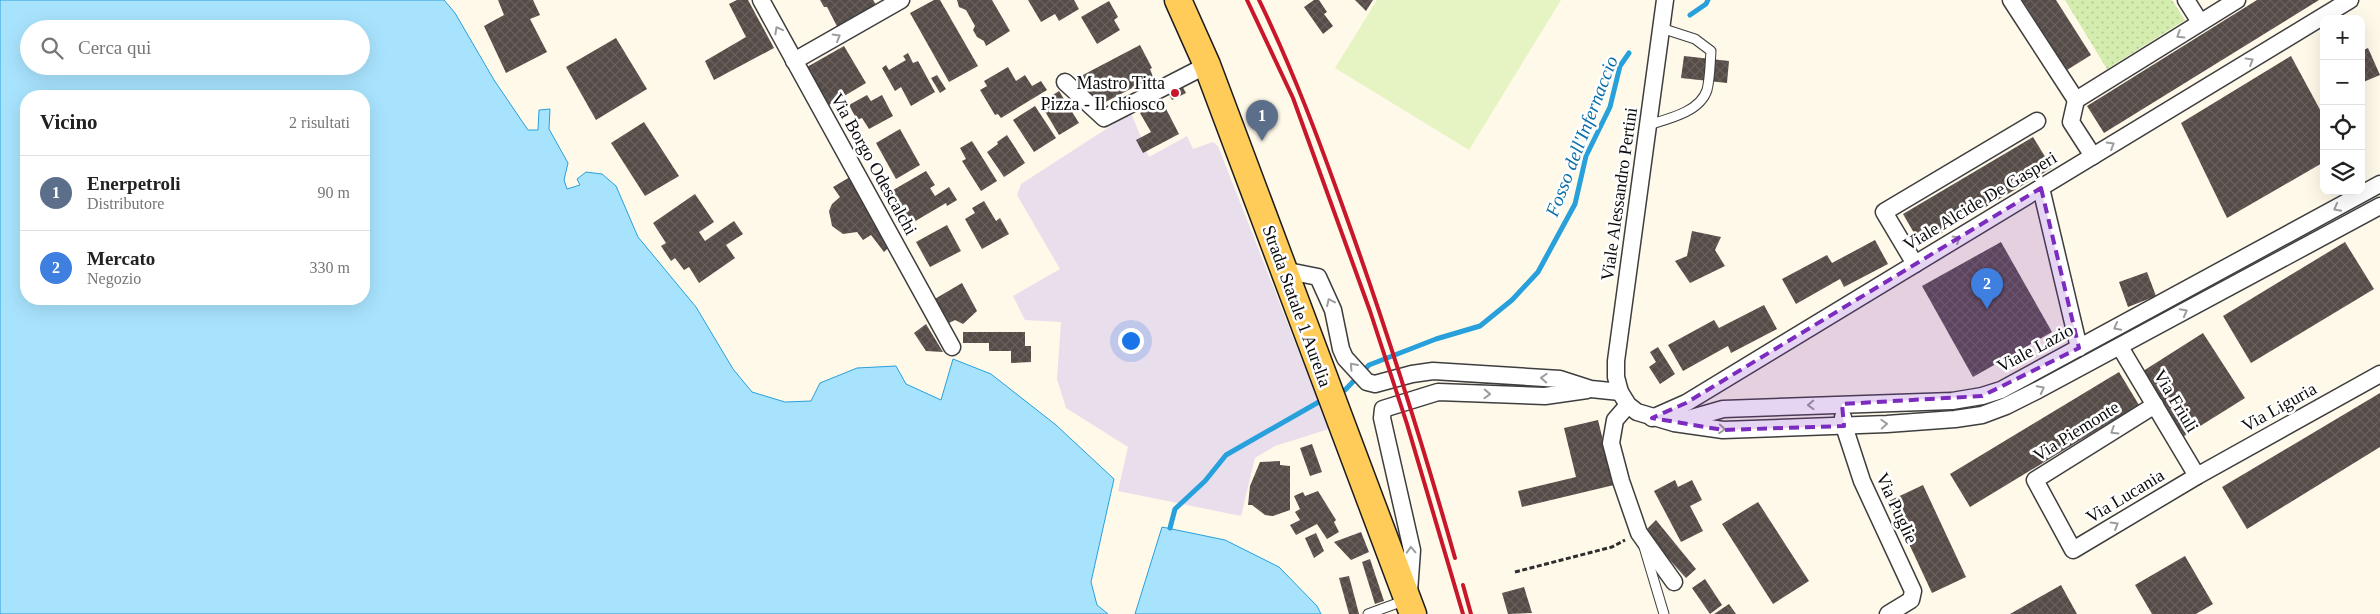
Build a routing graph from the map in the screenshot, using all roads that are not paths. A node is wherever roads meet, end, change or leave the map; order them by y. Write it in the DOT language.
graph roads {
  1 [pos="761,0"];
  2 [pos="1178,0"];
  3 [pos="2011,0"];
  4 [pos="2186,0"];
  5 [pos="2237,0"];
  6 [pos="2350,0"];
  7 [pos="898,1"];
  8 [pos="1665,2"];
  9 [pos="2200,22"];
  10 [pos="1662,28"];
  11 [pos="794,61"];
  12 [pos="1207,65"];
  13 [pos="1065,82"];
  14 [pos="2076,100"];
  15 [pos="2037,121"];
  16 [pos="1648,124"];
  17 [pos="2093,156"];
  18 [pos="2380,184"];
  19 [pos="2041,188"];
  20 [pos="2380,206"];
  21 [pos="1915,264"];
  22 [pos="1283,270"];
  23 [pos="952,347"];
  24 [pos="2120,347"];
  25 [pos="2079,348"];
  26 [pos="2380,374"];
  27 [pos="1590,389"];
  28 [pos="1624,398"];
  29 [pos="1842,404"];
  30 [pos="2155,405"];
  31 [pos="1652,418"];
  32 [pos="1674,423"];
  33 [pos="1844,426"];
  34 [pos="2197,476"];
  35 [pos="1640,533"];
  36 [pos="2073,550"];
  37 [pos="1674,582"];
  38 [pos="1411,606"];
  39 [pos="1368,614"];
  40 [pos="1664,614"];
  41 [pos="1888,614"];
  11 -- 1 [label="street, Via Borgo Odescalchi, one-way"];
  2 -- 12 [label="main road, Strada Statale 1 Aurelia"];
  3 -- 14 [label="street"];
  4 -- 9 [label="street"];
  5 -- 9 [label="street"];
  17 -- 6 [label="street, Viale Alcide De Gasperi, one-way"];
  11 -- 7 [label="street, one-way"];
  8 -- 10 [label="street, Viale Alessandro Pertini"];
  9 -- 14 [label="street, one-way"];
  10 -- 16 [label="street, Viale Alessandro Pertini"];
  10 -- 16 [label="lane"];
  11 -- 23 [label="street, Via Borgo Odescalchi"];
  12 -- 13 [label="street"];
  12 -- 22 [label="main road, Strada Statale 1 Aurelia"];
  14 -- 17 [label="street"];
  15 -- 21 [label="street"];
  16 -- 28 [label="street, Viale Alessandro Pertini"];
  17 -- 19 [label="street, Viale Alcide De Gasperi"];
  18 -- 25 [label="street, Viale Lazio, one-way"];
  21 -- 19 [label="street, Viale Alcide De Gasperi, one-way"];
  19 -- 25 [label="street"];
  24 -- 20 [label="street, Viale Lazio, one-way"];
  21 -- 31 [label="street, Viale Alcide De Gasperi"];
  27 -- 22 [label="street, one-way"];
  22 -- 38 [label="main road, Strada Statale 1 Aurelia"];
  24 -- 30 [label="street, Via Friuli"];
  33 -- 24 [label="street, Viale Lazio, one-way"];
  25 -- 29 [label="street, Viale Lazio"];
  26 -- 34 [label="street, Via Liguria"];
  27 -- 28 [label="street"];
  38 -- 27 [label="street, one-way"];
  28 -- 31 [label="street"];
  28 -- 35 [label="street"];
  29 -- 32 [label="street, Viale Lazio, one-way"];
  29 -- 33 [label="street, Via Puglie"];
  30 -- 34 [label="street, Via Friuli"];
  30 -- 36 [label="street, Via Piemonte, one-way"];
  31 -- 32 [label="street, Viale Lazio"];
  32 -- 33 [label="street, Viale Lazio, one-way"];
  33 -- 41 [label="street, Via Puglie"];
  36 -- 34 [label="street, Via Lucania, one-way"];
  35 -- 37 [label="street"];
  35 -- 40 [label="lane"];
  38 -- 39 [label="lane"];
}
